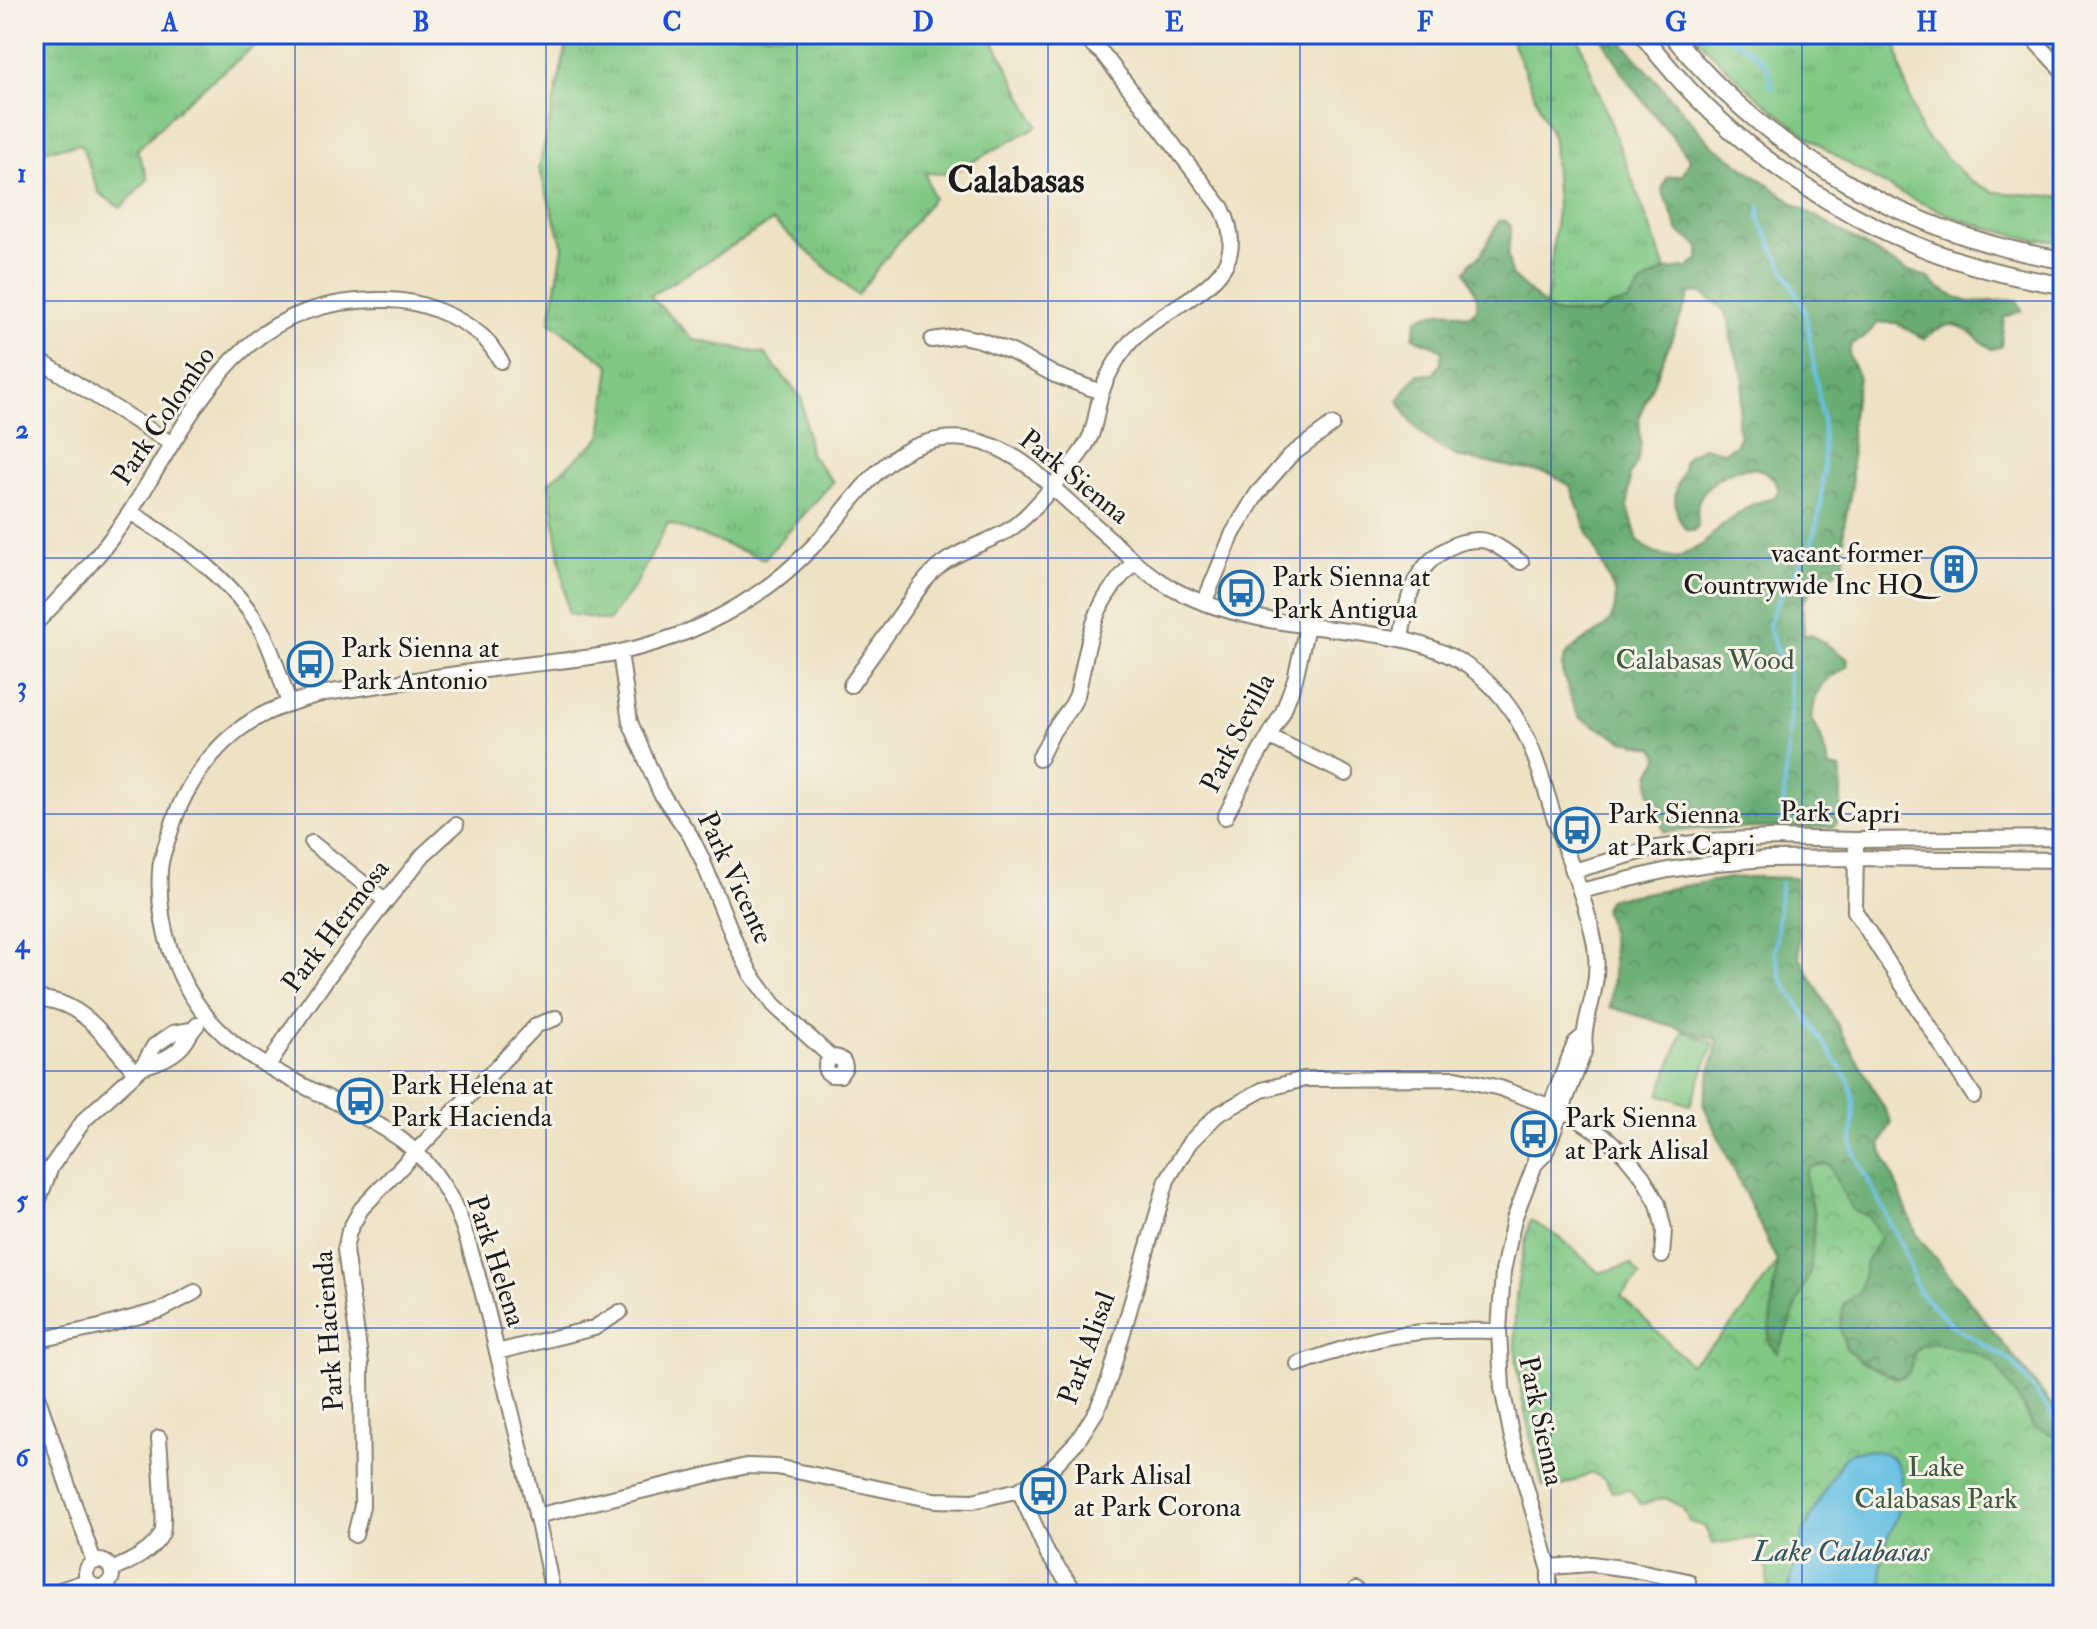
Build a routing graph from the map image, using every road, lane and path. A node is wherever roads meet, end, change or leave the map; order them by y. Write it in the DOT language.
graph roads {
  1 [pos="1080,34"];
  2 [pos="1642,34"];
  3 [pos="1671,34"];
  4 [pos="2032,34"];
  5 [pos="2063,71"];
  6 [pos="2063,260"];
  7 [pos="2063,285"];
  8 [pos="932,340"];
  9 [pos="34,357"];
  10 [pos="501,361"];
  11 [pos="1101,392"];
  12 [pos="1332,425"];
  13 [pos="172,444"];
  14 [pos="1053,487"];
  15 [pos="130,512"];
  16 [pos="1134,562"];
  17 [pos="1521,562"];
  18 [pos="1204,603"];
  19 [pos="34,625"];
  20 [pos="1307,626"];
  21 [pos="1401,639"];
  22 [pos="620,652"];
  23 [pos="851,685"];
  24 [pos="289,703"];
  25 [pos="1270,737"];
  26 [pos="215,752"];
  27 [pos="1039,759"];
  28 [pos="1346,774"];
  29 [pos="1225,817"];
  30 [pos="456,825"];
  31 [pos="2063,838"];
  32 [pos="1856,840"];
  33 [pos="312,843"];
  34 [pos="1856,858"];
  35 [pos="2063,860"];
  36 [pos="1573,871"];
  37 [pos="1580,891"];
  38 [pos="386,901"];
  39 [pos="34,999"];
  40 [pos="206,1018"];
  41 [pos="556,1018"];
  42 [pos="191,1030"];
  43 [pos="160,1042"];
  44 [pos="171,1055"];
  45 [pos="831,1057"];
  46 [pos="268,1067"];
  47 [pos="138,1070"];
  48 [pos="1974,1096"];
  49 [pos="1556,1108"];
  50 [pos="417,1152"];
  51 [pos="34,1212"];
  52 [pos="1662,1256"];
  53 [pos="195,1292"];
  54 [pos="620,1312"];
  55 [pos="1499,1331"];
  56 [pos="34,1341"];
  57 [pos="497,1352"];
  58 [pos="1298,1364"];
  59 [pos="34,1387"];
  60 [pos="159,1438"];
  61 [pos="1019,1490"];
  62 [pos="536,1516"];
  63 [pos="355,1535"];
  64 [pos="94,1562"];
  65 [pos="1549,1567"];
  66 [pos="112,1570"];
  67 [pos="87,1581"];
  68 [pos="1688,1581"];
  69 [pos="104,1591"];
  70 [pos="45,1595"];
  71 [pos="553,1595"];
  72 [pos="1078,1595"];
  73 [pos="1549,1595"];
  1 -- 11 [label="street"];
  2 -- 7 [label="street"];
  3 -- 6 [label="street"];
  4 -- 5 [label="street"];
  8 -- 11 [label="street"];
  9 -- 13 [label="street"];
  10 -- 13 [label="street, Park Colombo"];
  11 -- 14 [label="street"];
  12 -- 18 [label="street"];
  13 -- 15 [label="street, Park Colombo"];
  14 -- 16 [label="street, Park Sienna"];
  14 -- 22 [label="street, Park Sienna"];
  14 -- 23 [label="street"];
  15 -- 19 [label="street, Park Colombo"];
  15 -- 24 [label="street"];
  16 -- 18 [label="street, Park Sienna"];
  16 -- 27 [label="street"];
  17 -- 21 [label="street"];
  18 -- 20 [label="street, Park Sienna"];
  20 -- 21 [label="street, Park Sienna"];
  20 -- 25 [label="street, Park Sevilla"];
  21 -- 36 [label="street, Park Sienna"];
  22 -- 24 [label="street, Park Sienna"];
  22 -- 45 [label="street, Park Vicente"];
  24 -- 26 [label="street, Park Sienna"];
  25 -- 28 [label="street"];
  25 -- 29 [label="street, Park Sevilla"];
  26 -- 40 [label="street, Park Helena"];
  30 -- 38 [label="street, Park Hermosa"];
  31 -- 32 [label="street, Park Capri"];
  32 -- 34 [label="street"];
  32 -- 36 [label="street, Park Capri"];
  33 -- 38 [label="street"];
  34 -- 35 [label="street, Park Capri"];
  34 -- 37 [label="street, Park Capri"];
  34 -- 48 [label="street"];
  36 -- 37 [label="street, Park Sienna"];
  37 -- 49 [label="street, Park Sienna"];
  38 -- 46 [label="street, Park Hermosa"];
  39 -- 47 [label="street"];
  40 -- 42 [label="street"];
  40 -- 46 [label="street, Park Helena"];
  41 -- 50 [label="street, Park Hacienda"];
  42 -- 43 [label="street"];
  42 -- 44 [label="street"];
  43 -- 44 [label="street"];
  43 -- 47 [label="street"];
  44 -- 47 [label="street"];
  46 -- 50 [label="street, Park Helena"];
  47 -- 51 [label="street"];
  49 -- 52 [label="street, Park Alisal"];
  49 -- 55 [label="street, Park Sienna"];
  49 -- 61 [label="street, Park Alisal"];
  50 -- 57 [label="street, Park Helena"];
  50 -- 63 [label="street, Park Hacienda"];
  53 -- 56 [label="street"];
  54 -- 57 [label="street"];
  55 -- 58 [label="street"];
  55 -- 65 [label="street, Park Sienna"];
  57 -- 62 [label="street, Park Helena"];
  59 -- 64 [label="street"];
  60 -- 66 [label="street"];
  61 -- 62 [label="street, Park Alisal"];
  61 -- 72 [label="street"];
  62 -- 71 [label="street, Park Helena"];
  64 -- 66 [label="street"];
  64 -- 67 [label="street"];
  65 -- 68 [label="street"];
  65 -- 73 [label="street, Park Sienna"];
  66 -- 69 [label="street"];
  67 -- 69 [label="street"];
  67 -- 70 [label="street"];
}
